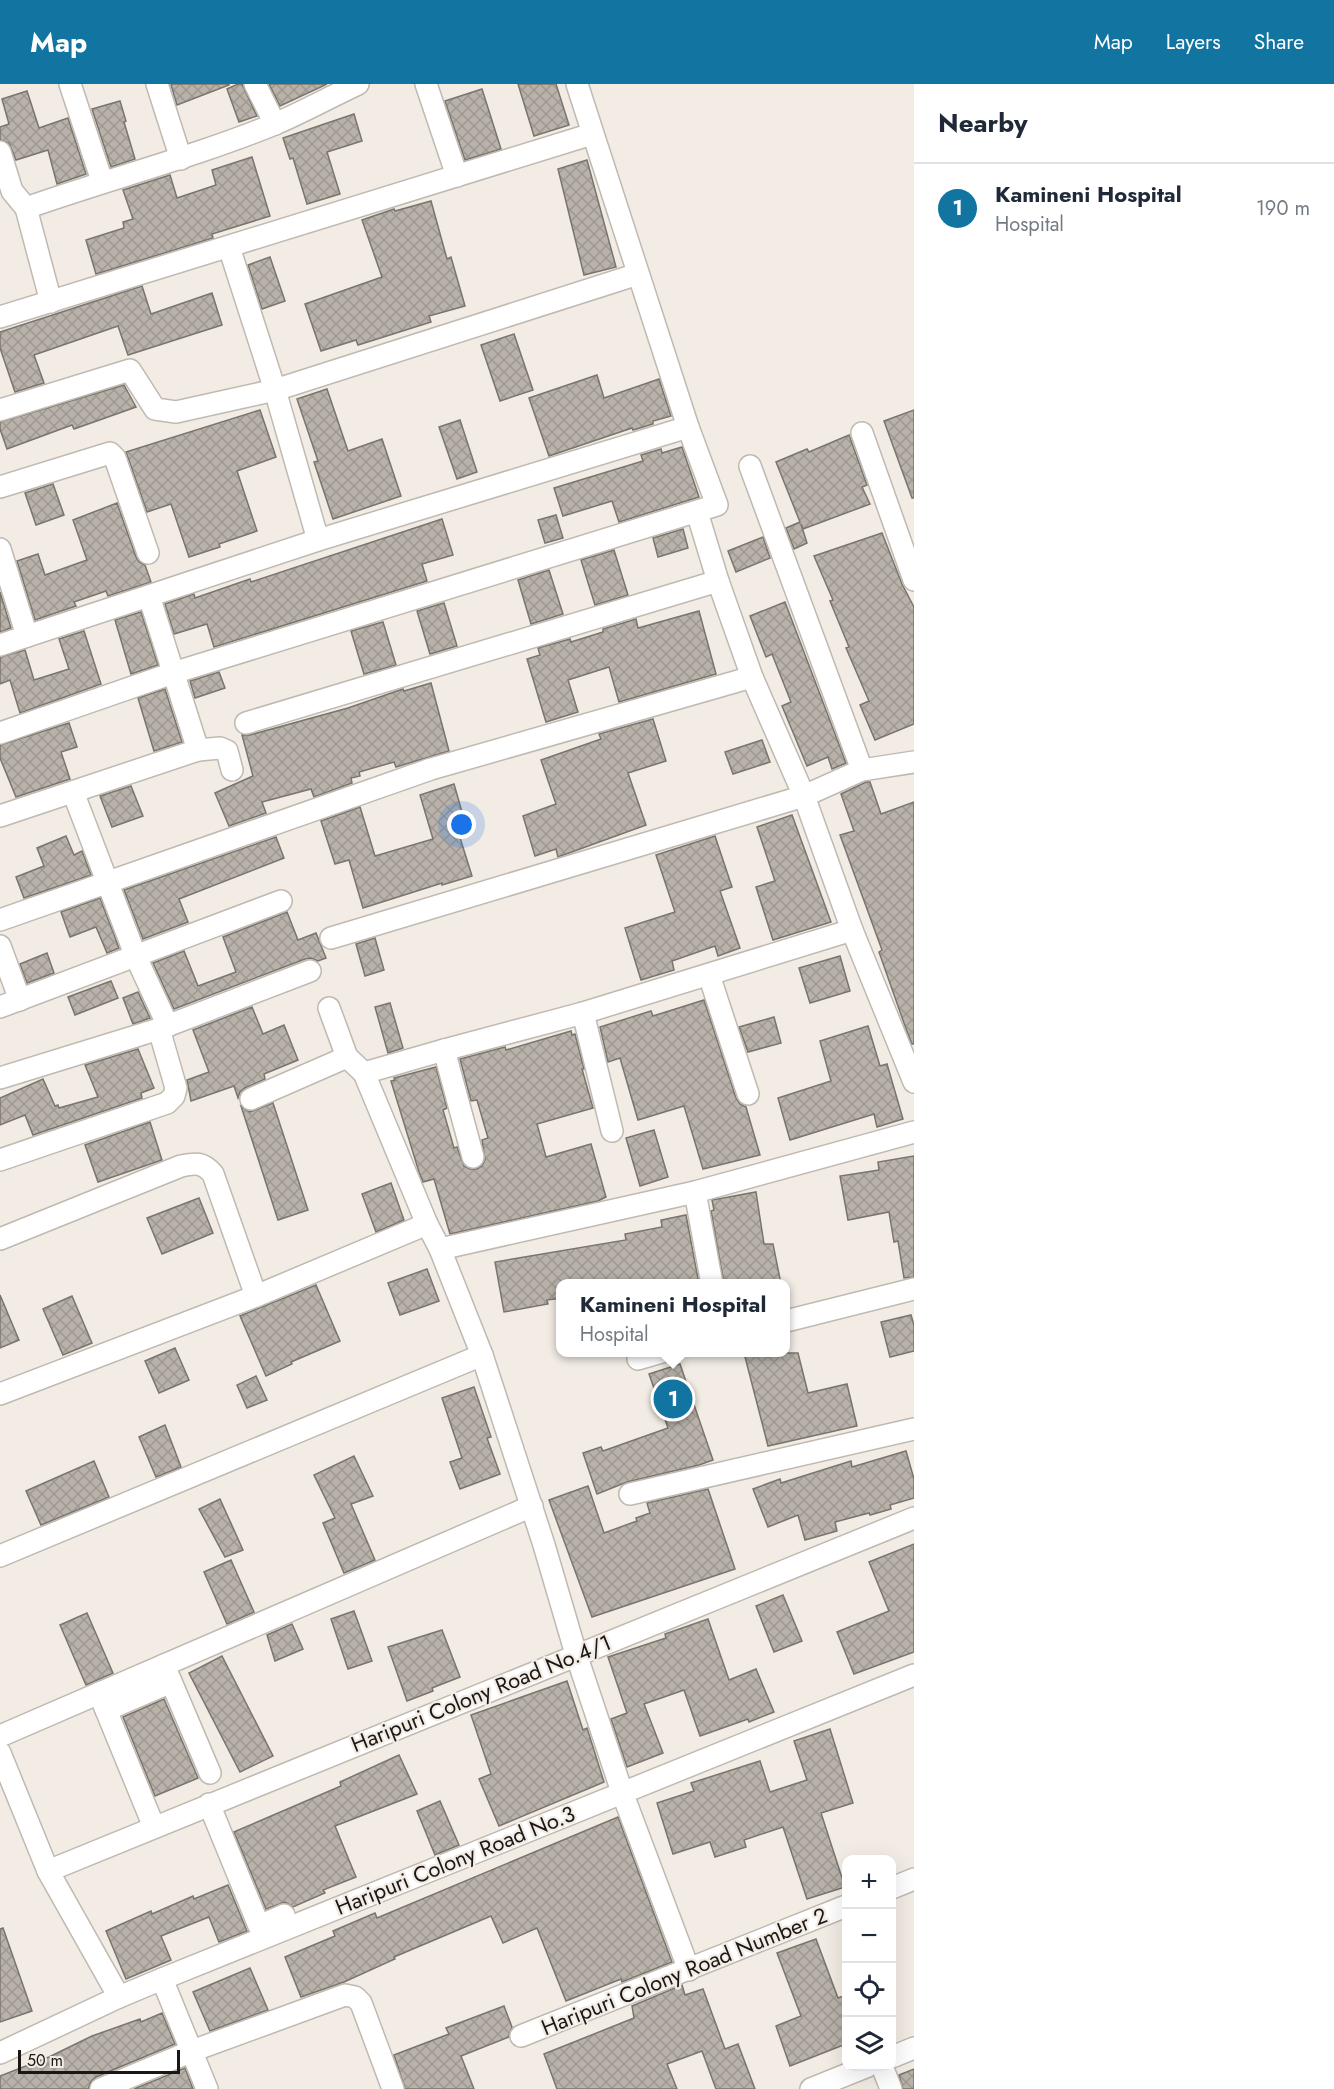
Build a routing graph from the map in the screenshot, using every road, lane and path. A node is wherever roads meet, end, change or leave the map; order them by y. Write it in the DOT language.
graph roads {
  1 [pos="70,84"];
  2 [pos="157,84"];
  3 [pos="255,84"];
  4 [pos="358,84"];
  5 [pos="426,84"];
  6 [pos="577,84"];
  7 [pos="275,124"];
  8 [pos="592,134"];
  9 [pos="0,152"];
  10 [pos="181,159"];
  11 [pos="457,176"];
  12 [pos="102,181"];
  13 [pos="26,208"];
  14 [pos="229,247"];
  15 [pos="639,274"];
  16 [pos="51,302"];
  17 [pos="0,317"];
  18 [pos="275,390"];
  19 [pos="0,410"];
  20 [pos="688,427"];
  21 [pos="862,433"];
  22 [pos="750,466"];
  23 [pos="0,487"];
  24 [pos="697,512"];
  25 [pos="318,540"];
  26 [pos="0,549"];
  27 [pos="148,553"];
  28 [pos="718,580"];
  29 [pos="914,580"];
  30 [pos="149,596"];
  31 [pos="27,636"];
  32 [pos="0,645"];
  33 [pos="173,673"];
  34 [pos="752,677"];
  35 [pos="246,723"];
  36 [pos="0,733"];
  37 [pos="198,750"];
  38 [pos="914,762"];
  39 [pos="232,770"];
  40 [pos="862,770"];
  41 [pos="74,792"];
  42 [pos="804,796"];
  43 [pos="0,816"];
  44 [pos="107,882"];
  45 [pos="281,901"];
  46 [pos="0,920"];
  47 [pos="852,930"];
  48 [pos="331,938"];
  49 [pos="0,945"];
  50 [pos="136,957"];
  51 [pos="310,971"];
  52 [pos="710,975"];
  53 [pos="20,1000"];
  54 [pos="0,1008"];
  55 [pos="329,1008"];
  56 [pos="583,1013"];
  57 [pos="164,1027"];
  58 [pos="905,1036"];
  59 [pos="444,1050"];
  60 [pos="347,1057"];
  61 [pos="364,1073"];
  62 [pos="0,1078"];
  63 [pos="914,1082"];
  64 [pos="748,1094"];
  65 [pos="251,1099"];
  66 [pos="612,1131"];
  67 [pos="914,1132"];
  68 [pos="472,1157"];
  69 [pos="0,1160"];
  70 [pos="695,1192"];
  71 [pos="428,1224"];
  72 [pos="0,1239"];
  73 [pos="440,1249"];
  74 [pos="711,1279"];
  75 [pos="914,1289"];
  76 [pos="256,1296"];
  77 [pos="790,1320"];
  78 [pos="482,1355"];
  79 [pos="647,1357"];
  80 [pos="639,1359"];
  81 [pos="0,1394"];
  82 [pos="914,1429"];
  83 [pos="630,1494"];
  84 [pos="531,1506"];
  85 [pos="914,1518"];
  86 [pos="0,1556"];
  87 [pos="576,1654"];
  88 [pos="168,1674"];
  89 [pos="914,1675"];
  90 [pos="102,1701"];
  91 [pos="0,1736"];
  92 [pos="0,1754"];
  93 [pos="210,1773"];
  94 [pos="622,1792"];
  95 [pos="209,1804"];
  96 [pos="154,1827"];
  97 [pos="48,1871"];
  98 [pos="914,1879"];
  99 [pos="896,1886"];
  100 [pos="320,1900"];
  101 [pos="842,1908"];
  102 [pos="261,1932"];
  103 [pos="689,1970"];
  104 [pos="162,1979"];
  105 [pos="119,1997"];
  106 [pos="521,2036"];
  107 [pos="914,2048"];
  108 [pos="192,2051"];
  109 [pos="0,2053"];
  110 [pos="896,2055"];
  111 [pos="858,2071"];
  112 [pos="884,2071"];
  113 [pos="101,2089"];
  114 [pos="207,2089"];
  115 [pos="393,2089"];
  116 [pos="811,2089"];
  117 [pos="891,2089"];
  1 -- 12 [label="street"];
  2 -- 10 [label="street"];
  3 -- 7 [label="street"];
  4 -- 7 [label="street"];
  5 -- 11 [label="street"];
  6 -- 8 [label="street"];
  7 -- 10 [label="street"];
  8 -- 11 [label="street"];
  8 -- 15 [label="street"];
  9 -- 13 [label="street"];
  10 -- 12 [label="street"];
  11 -- 14 [label="street"];
  12 -- 13 [label="street"];
  13 -- 16 [label="street"];
  14 -- 16 [label="street"];
  14 -- 18 [label="street"];
  15 -- 18 [label="street"];
  15 -- 20 [label="street"];
  16 -- 17 [label="street"];
  18 -- 19 [label="street"];
  18 -- 25 [label="street"];
  20 -- 24 [label="street"];
  20 -- 25 [label="street"];
  21 -- 29 [label="street"];
  22 -- 40 [label="street"];
  23 -- 27 [label="street"];
  24 -- 28 [label="street"];
  24 -- 33 [label="street"];
  25 -- 30 [label="street"];
  26 -- 31 [label="street"];
  28 -- 34 [label="street"];
  28 -- 35 [label="street"];
  30 -- 31 [label="street"];
  30 -- 33 [label="street"];
  31 -- 32 [label="street"];
  33 -- 36 [label="street"];
  33 -- 37 [label="street"];
  34 -- 42 [label="street"];
  34 -- 44 [label="street"];
  37 -- 39 [label="street"];
  37 -- 41 [label="street"];
  38 -- 40 [label="street"];
  40 -- 42 [label="street"];
  41 -- 43 [label="street"];
  41 -- 44 [label="street"];
  42 -- 47 [label="street"];
  42 -- 48 [label="street"];
  44 -- 46 [label="street"];
  44 -- 50 [label="street"];
  45 -- 50 [label="street"];
  47 -- 52 [label="street"];
  47 -- 58 [label="street"];
  49 -- 53 [label="street"];
  50 -- 53 [label="street"];
  50 -- 57 [label="street"];
  51 -- 57 [label="street"];
  52 -- 56 [label="street"];
  52 -- 64 [label="street"];
  53 -- 54 [label="street"];
  55 -- 60 [label="street"];
  56 -- 59 [label="street"];
  56 -- 66 [label="street"];
  57 -- 62 [label="street"];
  57 -- 69 [label="street"];
  58 -- 63 [label="street"];
  59 -- 61 [label="street"];
  59 -- 68 [label="street"];
  60 -- 61 [label="street"];
  60 -- 65 [label="street"];
  61 -- 71 [label="street"];
  67 -- 70 [label="street"];
  70 -- 73 [label="street"];
  70 -- 74 [label="street"];
  71 -- 73 [label="street"];
  71 -- 76 [label="street"];
  72 -- 76 [label="street"];
  73 -- 78 [label="street"];
  75 -- 77 [label="street"];
  76 -- 81 [label="street"];
  78 -- 84 [label="street"];
  78 -- 86 [label="street"];
  79 -- 80 [label="street"];
  82 -- 83 [label="street"];
  84 -- 87 [label="street"];
  84 -- 88 [label="street"];
  85 -- 87 [label="street, Haripuri Colony Road No.4/1"];
  87 -- 94 [label="street"];
  87 -- 95 [label="street, Haripuri Colony Road No.4/1"];
  88 -- 90 [label="street"];
  88 -- 93 [label="street"];
  89 -- 94 [label="street, Haripuri Colony Road No.3"];
  90 -- 91 [label="street"];
  90 -- 96 [label="street"];
  92 -- 97 [label="street"];
  94 -- 102 [label="street, Haripuri Colony Road No.3"];
  94 -- 103 [label="street"];
  95 -- 96 [label="street, Haripuri Colony Road No.4/1"];
  95 -- 102 [label="street"];
  96 -- 97 [label="street, Haripuri Colony Road No.4/1"];
  97 -- 105 [label="street"];
  98 -- 99 [label="street"];
  100 -- 102 [label="street"];
  101 -- 103 [label="street, Haripuri Colony Road Number 2"];
  102 -- 104 [label="street, Haripuri Colony Road No.3"];
  103 -- 106 [label="street, Haripuri Colony Road Number 2"];
  104 -- 105 [label="street, Haripuri Colony Road No.3"];
  104 -- 108 [label="street"];
  105 -- 109 [label="street, Haripuri Colony Road No.3"];
  107 -- 110 [label="street"];
  108 -- 113 [label="street"];
  108 -- 114 [label="street"];
  108 -- 115 [label="street"];
  111 -- 116 [label="street"];
  112 -- 117 [label="street"];
}
